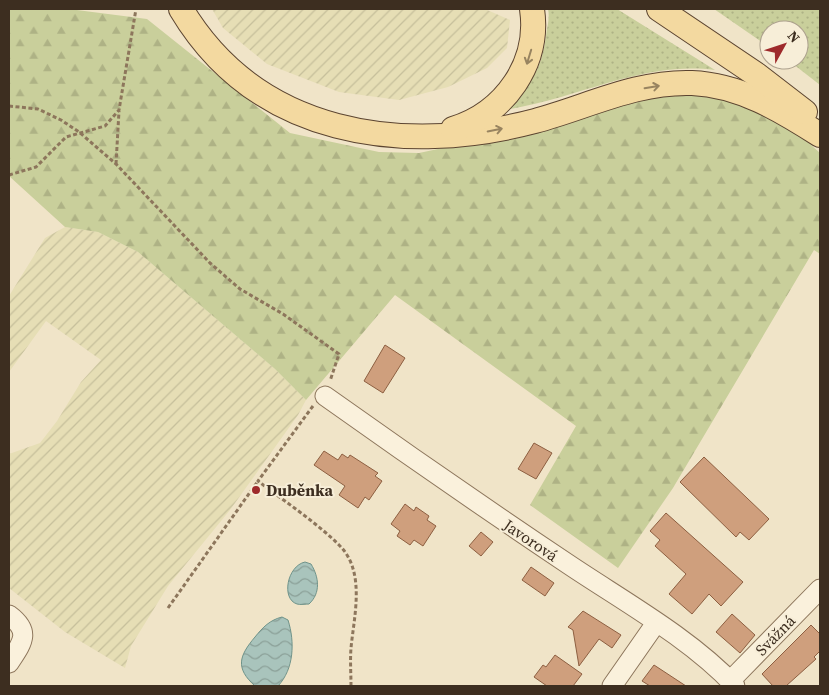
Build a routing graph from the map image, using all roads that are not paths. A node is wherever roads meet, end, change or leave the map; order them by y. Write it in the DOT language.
graph roads {
  1 [pos="181,9"];
  2 [pos="532,9"];
  3 [pos="660,9"];
  4 [pos="673,9"];
  5 [pos="708,40"];
  6 [pos="820,125"];
  7 [pos="820,135"];
  8 [pos="430,137"];
  9 [pos="325,396"];
  10 [pos="820,589"];
  11 [pos="9,615"];
  12 [pos="656,623"];
  13 [pos="9,663"];
  14 [pos="733,684"];
  15 [pos="612,686"];
  1 -- 8 [label="main road"];
  2 -- 8 [label="main road, one-way"];
  3 -- 5 [label="main road"];
  4 -- 5 [label="main road"];
  5 -- 6 [label="main road"];
  8 -- 7 [label="main road, one-way"];
  9 -- 12 [label="street, Javorová"];
  10 -- 14 [label="street, Svážná"];
  11 -- 13 [label="street"];
  12 -- 14 [label="street, Javorová"];
  12 -- 15 [label="street"];
}
